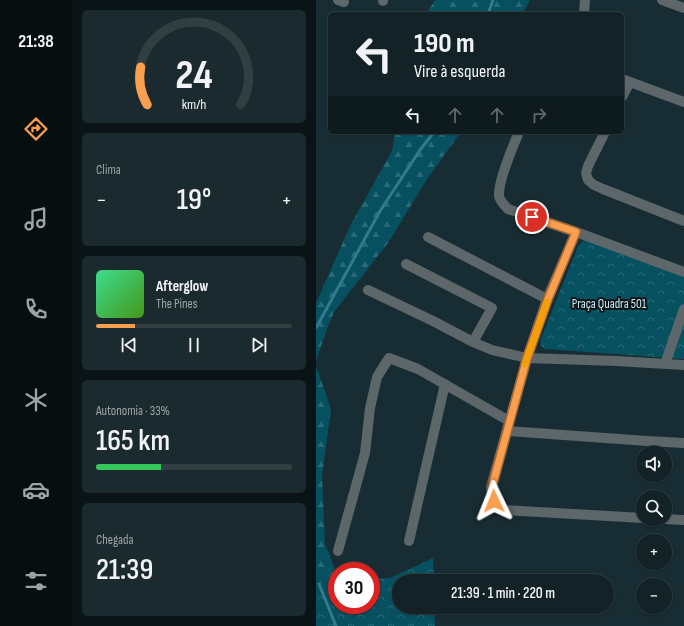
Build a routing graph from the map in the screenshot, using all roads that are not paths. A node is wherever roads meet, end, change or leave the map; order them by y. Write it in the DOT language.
graph roads {
  1 [pos="585,0"];
  2 [pos="662,0"];
  3 [pos="684,8"];
  4 [pos="584,12"];
  5 [pos="626,81"];
  6 [pos="684,102"];
  7 [pos="518,134"];
  8 [pos="604,134"];
  9 [pos="684,221"];
  10 [pos="576,232"];
  11 [pos="428,237"];
  12 [pos="406,264"];
  13 [pos="684,272"];
  14 [pos="368,290"];
  15 [pos="548,299"];
  16 [pos="684,309"];
  17 [pos="473,342"];
  18 [pos="527,358"];
  19 [pos="665,364"];
  20 [pos="684,365"];
  21 [pos="445,384"];
  22 [pos="508,426"];
  23 [pos="684,443"];
  24 [pos="636,518"];
  25 [pos="672,519"];
  26 [pos="684,520"];
  27 [pos="408,541"];
  28 [pos="338,552"];
  1 -- 4 [label="street"];
  2 -- 3 [label="street"];
  5 -- 6 [label="street"];
  7 -- 10 [label="street"];
  8 -- 9 [label="street"];
  10 -- 13 [label="street"];
  10 -- 15 [label="street"];
  11 -- 15 [label="street"];
  12 -- 17 [label="street"];
  14 -- 17 [label="street"];
  15 -- 18 [label="street"];
  16 -- 19 [label="street"];
  17 -- 18 [label="street"];
  18 -- 19 [label="street"];
  18 -- 22 [label="street"];
  19 -- 20 [label="street"];
  21 -- 22 [label="street"];
  21 -- 27 [label="street"];
  21 -- 28 [label="street"];
  22 -- 23 [label="street"];
  22 -- 24 [label="street"];
  25 -- 26 [label="street"];
}
